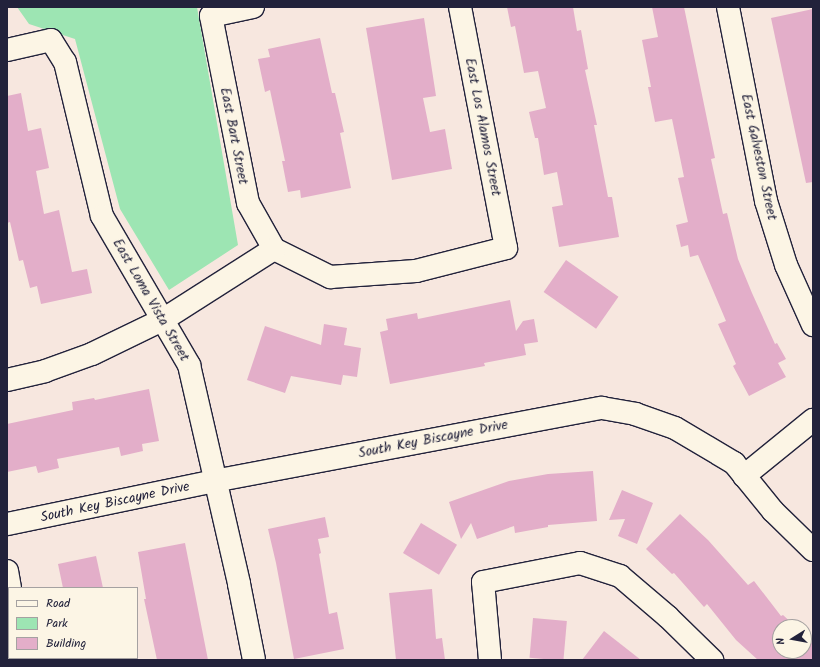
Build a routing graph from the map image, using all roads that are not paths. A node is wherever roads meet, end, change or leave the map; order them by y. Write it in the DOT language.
graph roads {
  1 [pos="253,7"];
  2 [pos="460,7"];
  3 [pos="728,7"];
  4 [pos="7,50"];
  5 [pos="274,249"];
  6 [pos="164,320"];
  7 [pos="813,325"];
  8 [pos="7,380"];
  9 [pos="813,420"];
  10 [pos="744,476"];
  11 [pos="214,481"];
  12 [pos="7,524"];
  13 [pos="813,550"];
  14 [pos="7,571"];
  15 [pos="10,587"];
  16 [pos="254,660"];
  17 [pos="490,660"];
  18 [pos="712,660"];
  1 -- 5 [label="street, East Bart Street"];
  2 -- 5 [label="street, East Los Alamos Street"];
  3 -- 7 [label="street, East Galveston Street"];
  4 -- 6 [label="street, East Loma Vista Street"];
  5 -- 6 [label="street"];
  6 -- 8 [label="street"];
  6 -- 11 [label="street, East Loma Vista Street"];
  9 -- 10 [label="street"];
  10 -- 11 [label="street, South Key Biscayne Drive"];
  10 -- 13 [label="street, South Key Biscayne Drive"];
  11 -- 12 [label="street, South Key Biscayne Drive"];
  11 -- 16 [label="street, East Loma Vista Street"];
  14 -- 15 [label="street"];
  17 -- 18 [label="street"];
}
